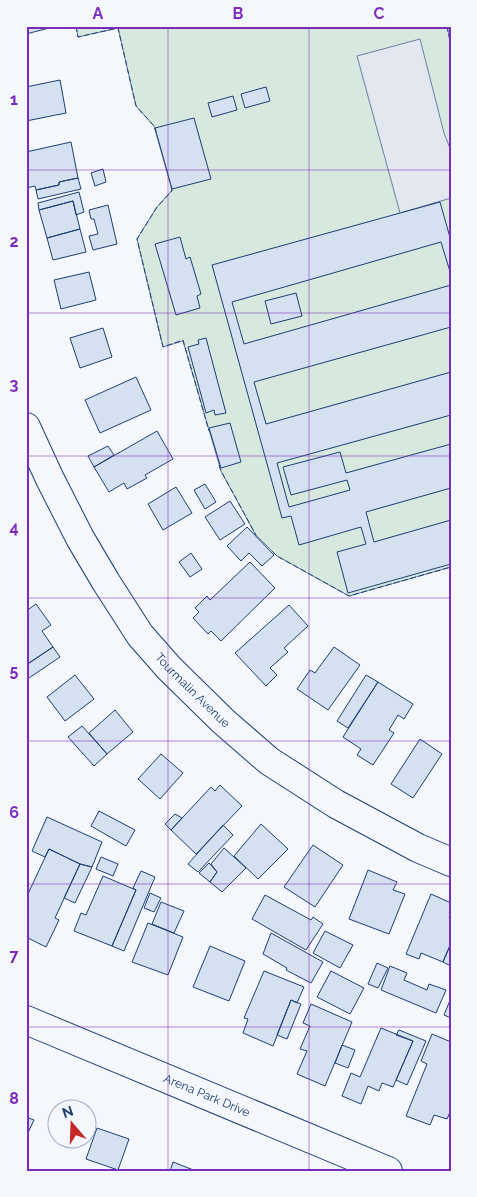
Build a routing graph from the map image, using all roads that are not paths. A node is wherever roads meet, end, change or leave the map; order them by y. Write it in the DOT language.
graph roads {
  1 [pos="26,427"];
  2 [pos="451,862"];
  3 [pos="26,1020"];
  4 [pos="388,1171"];
  1 -- 2 [label="street, Tourmalin Avenue"];
  3 -- 4 [label="street, Arena Park Drive"];
}
